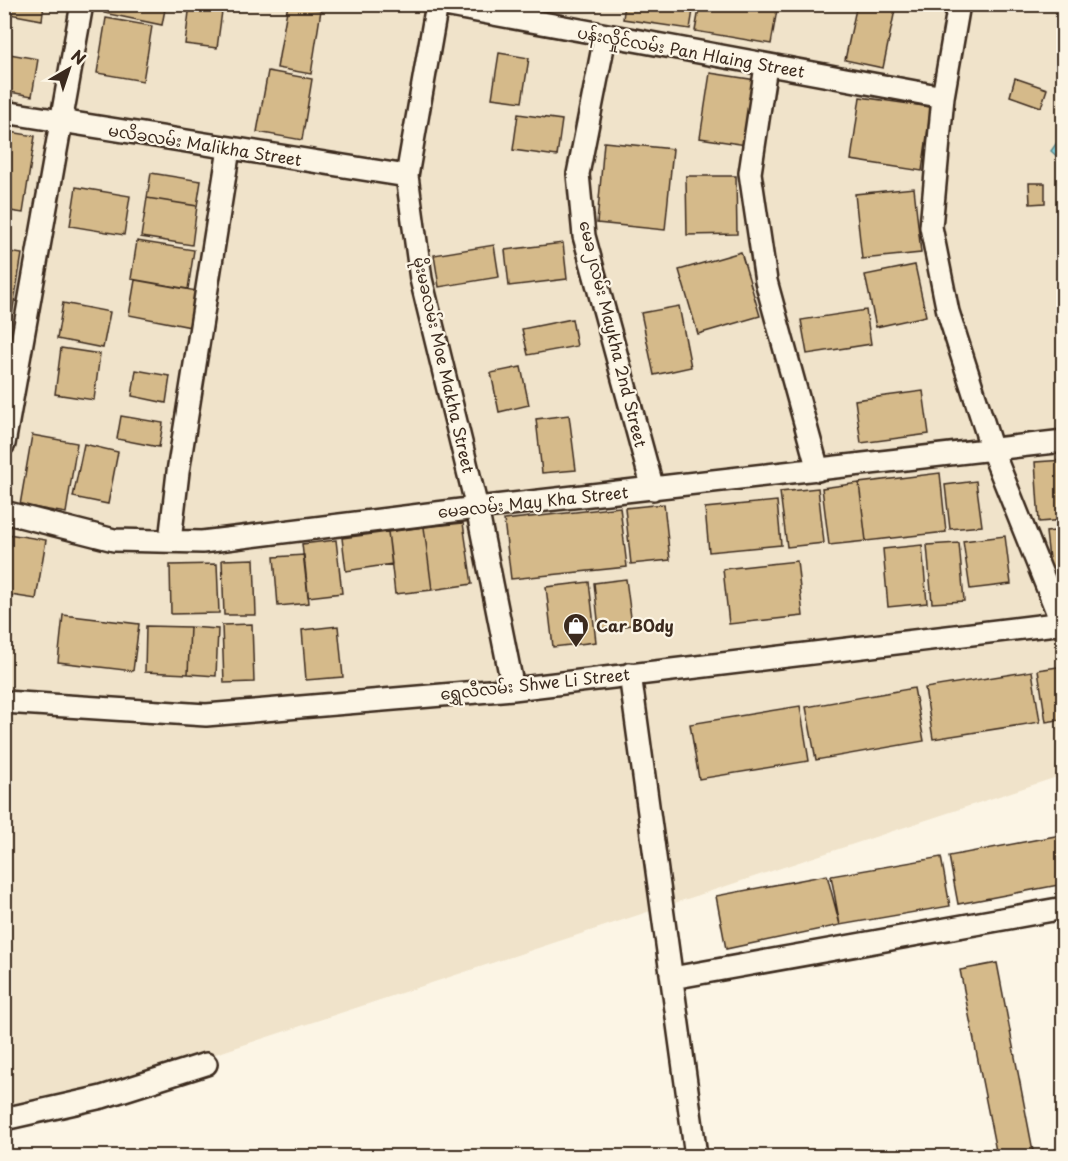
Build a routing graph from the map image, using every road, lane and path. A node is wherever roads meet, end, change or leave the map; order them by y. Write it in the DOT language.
graph roads {
  1 [pos="82,4"];
  2 [pos="438,4"];
  3 [pos="959,4"];
  4 [pos="605,37"];
  5 [pos="766,66"];
  6 [pos="943,98"];
  7 [pos="4,112"];
  8 [pos="60,123"];
  9 [pos="229,148"];
  10 [pos="407,176"];
  11 [pos="1064,441"];
  12 [pos="4,444"];
  13 [pos="992,450"];
  14 [pos="818,470"];
  15 [pos="653,489"];
  16 [pos="477,508"];
  17 [pos="4,512"];
  18 [pos="170,541"];
  19 [pos="1063,624"];
  20 [pos="630,674"];
  21 [pos="513,689"];
  22 [pos="4,702"];
  23 [pos="1064,908"];
  24 [pos="672,978"];
  25 [pos="206,1064"];
  26 [pos="4,1119"];
  27 [pos="696,1156"];
  1 -- 8 [label="street"];
  2 -- 4 [label="street, ပန်းလှိုင်လမ်း Pan Hlaing Street"];
  2 -- 10 [label="street, မိုးမခလမ်း Moe Makha Street"];
  3 -- 6 [label="street"];
  4 -- 5 [label="street, ပန်းလှိုင်လမ်း Pan Hlaing Street"];
  4 -- 15 [label="street, မေခ၂လမ်း Maykha 2nd Street"];
  5 -- 6 [label="street, ပန်းလှိုင်လမ်း Pan Hlaing Street"];
  5 -- 14 [label="street"];
  6 -- 13 [label="street"];
  7 -- 8 [label="street, မလိခလမ်း Malikha Street"];
  8 -- 9 [label="street, မလိခလမ်း Malikha Street"];
  8 -- 12 [label="street"];
  9 -- 10 [label="street, မလိခလမ်း Malikha Street"];
  9 -- 18 [label="street"];
  10 -- 16 [label="street, မိုးမခလမ်း Moe Makha Street"];
  11 -- 13 [label="street, မေခလမ်း May Kha Street"];
  13 -- 14 [label="street, မေခလမ်း May Kha Street"];
  13 -- 19 [label="street"];
  14 -- 15 [label="street, မေခလမ်း May Kha Street"];
  15 -- 16 [label="street, မေခလမ်း May Kha Street"];
  16 -- 18 [label="street, မေခလမ်း May Kha Street"];
  16 -- 21 [label="street, မိုးမခလမ်း Moe Makha Street"];
  17 -- 18 [label="street, မေခလမ်း May Kha Street"];
  19 -- 20 [label="street, ရွှေလီလမ်း Shwe Li Street"];
  20 -- 21 [label="street, ရွှေလီလမ်း Shwe Li Street"];
  20 -- 24 [label="street"];
  21 -- 22 [label="street, ရွှေလီလမ်း Shwe Li Street"];
  23 -- 24 [label="street"];
  24 -- 27 [label="street"];
  25 -- 26 [label="street"];
}
